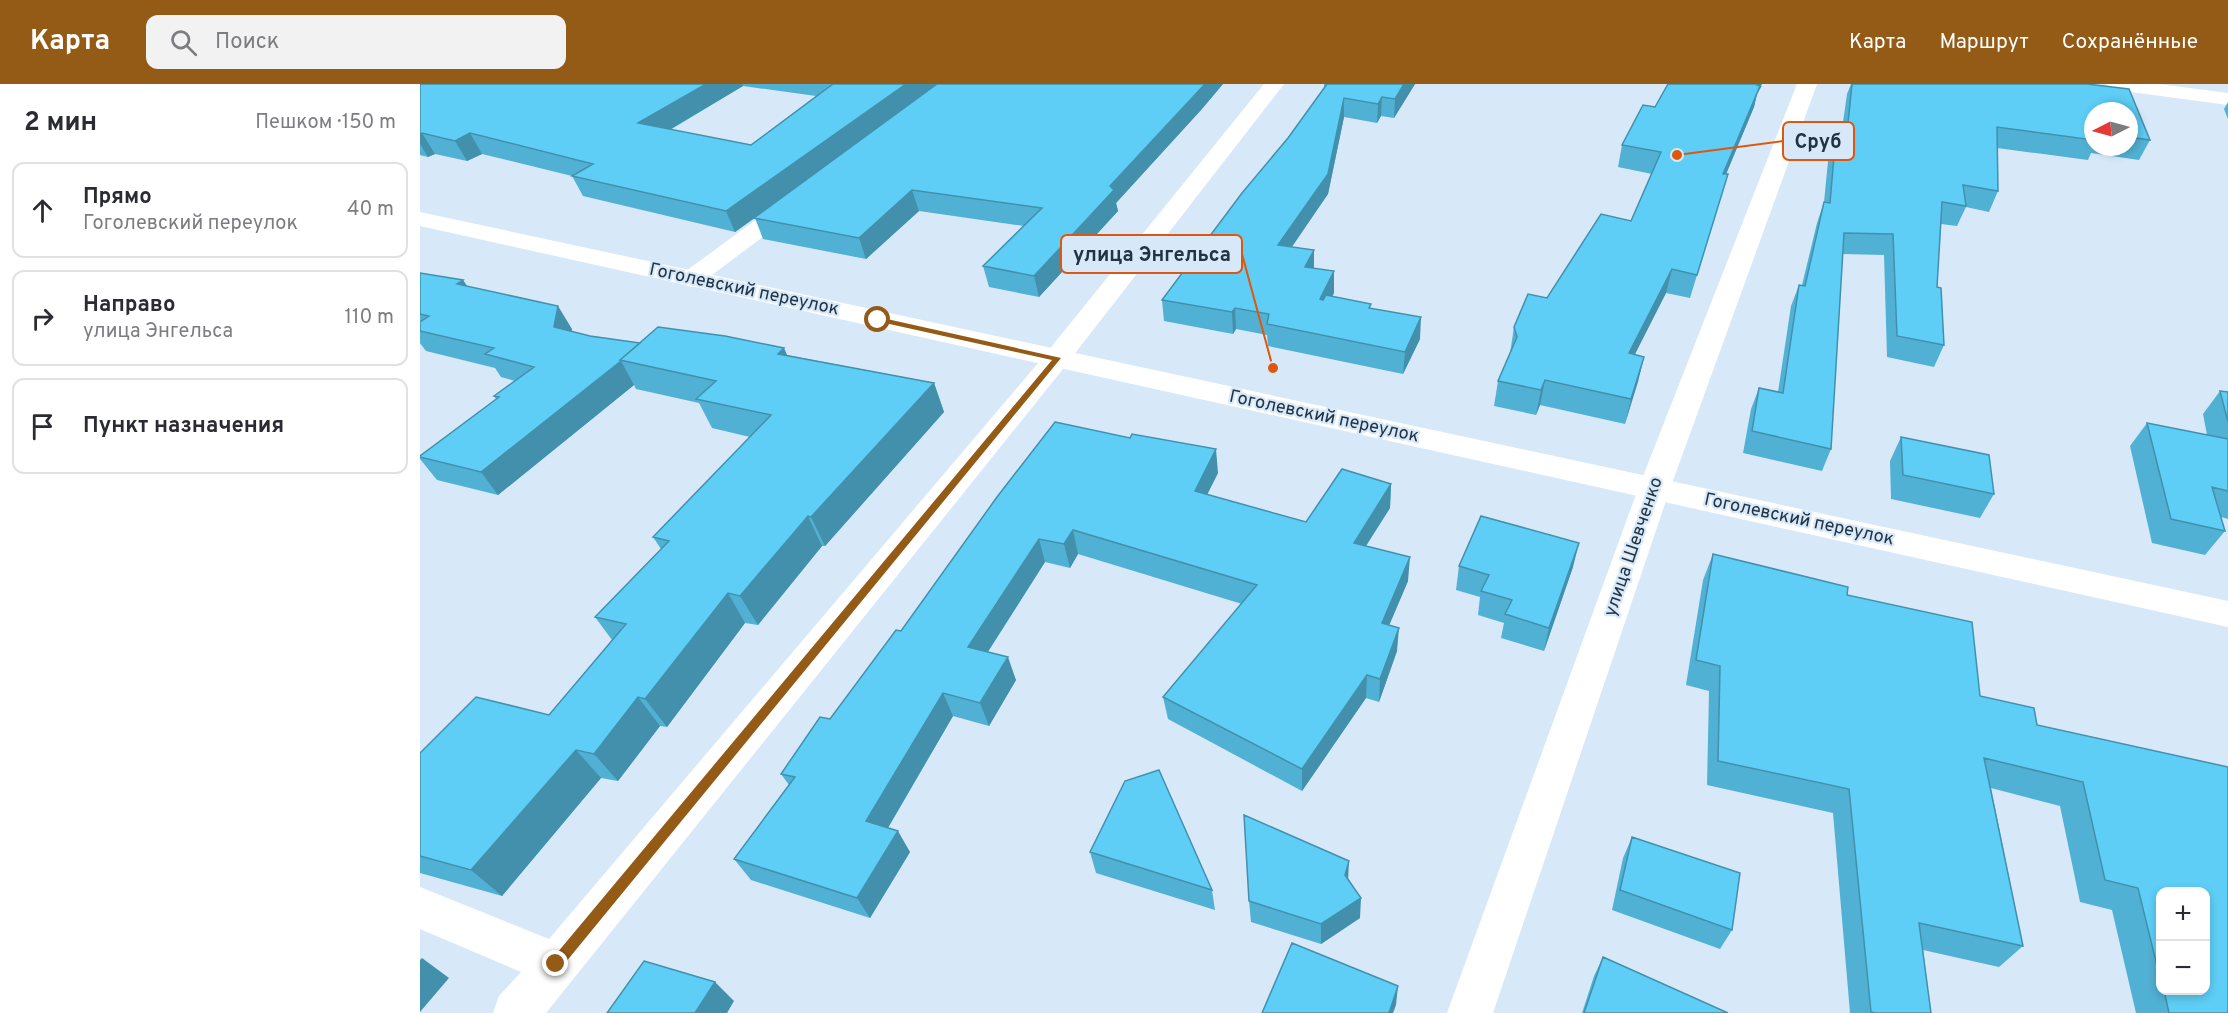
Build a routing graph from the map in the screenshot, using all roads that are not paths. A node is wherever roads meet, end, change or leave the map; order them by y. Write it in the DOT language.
graph roads {
  1 [pos="1274,84"];
  2 [pos="1807,84"];
  3 [pos="2116,84"];
  4 [pos="2228,99"];
  5 [pos="813,188"];
  6 [pos="420,219"];
  7 [pos="691,279"];
  8 [pos="1057,358"];
  9 [pos="1654,489"];
  10 [pos="2228,614"];
  11 [pos="420,908"];
  12 [pos="556,964"];
  13 [pos="516,1013"];
  14 [pos="1470,1013"];
  1 -- 8 [label="street"];
  2 -- 9 [label="street, улица Шевченко"];
  3 -- 4 [label="street"];
  5 -- 7 [label="street"];
  6 -- 7 [label="street, Гоголевский переулок"];
  7 -- 8 [label="street, Гоголевский переулок"];
  8 -- 9 [label="street, Гоголевский переулок"];
  8 -- 12 [label="street"];
  9 -- 10 [label="street, Гоголевский переулок"];
  9 -- 14 [label="street, улица Шевченко"];
  11 -- 12 [label="street"];
  12 -- 13 [label="street"];
}
